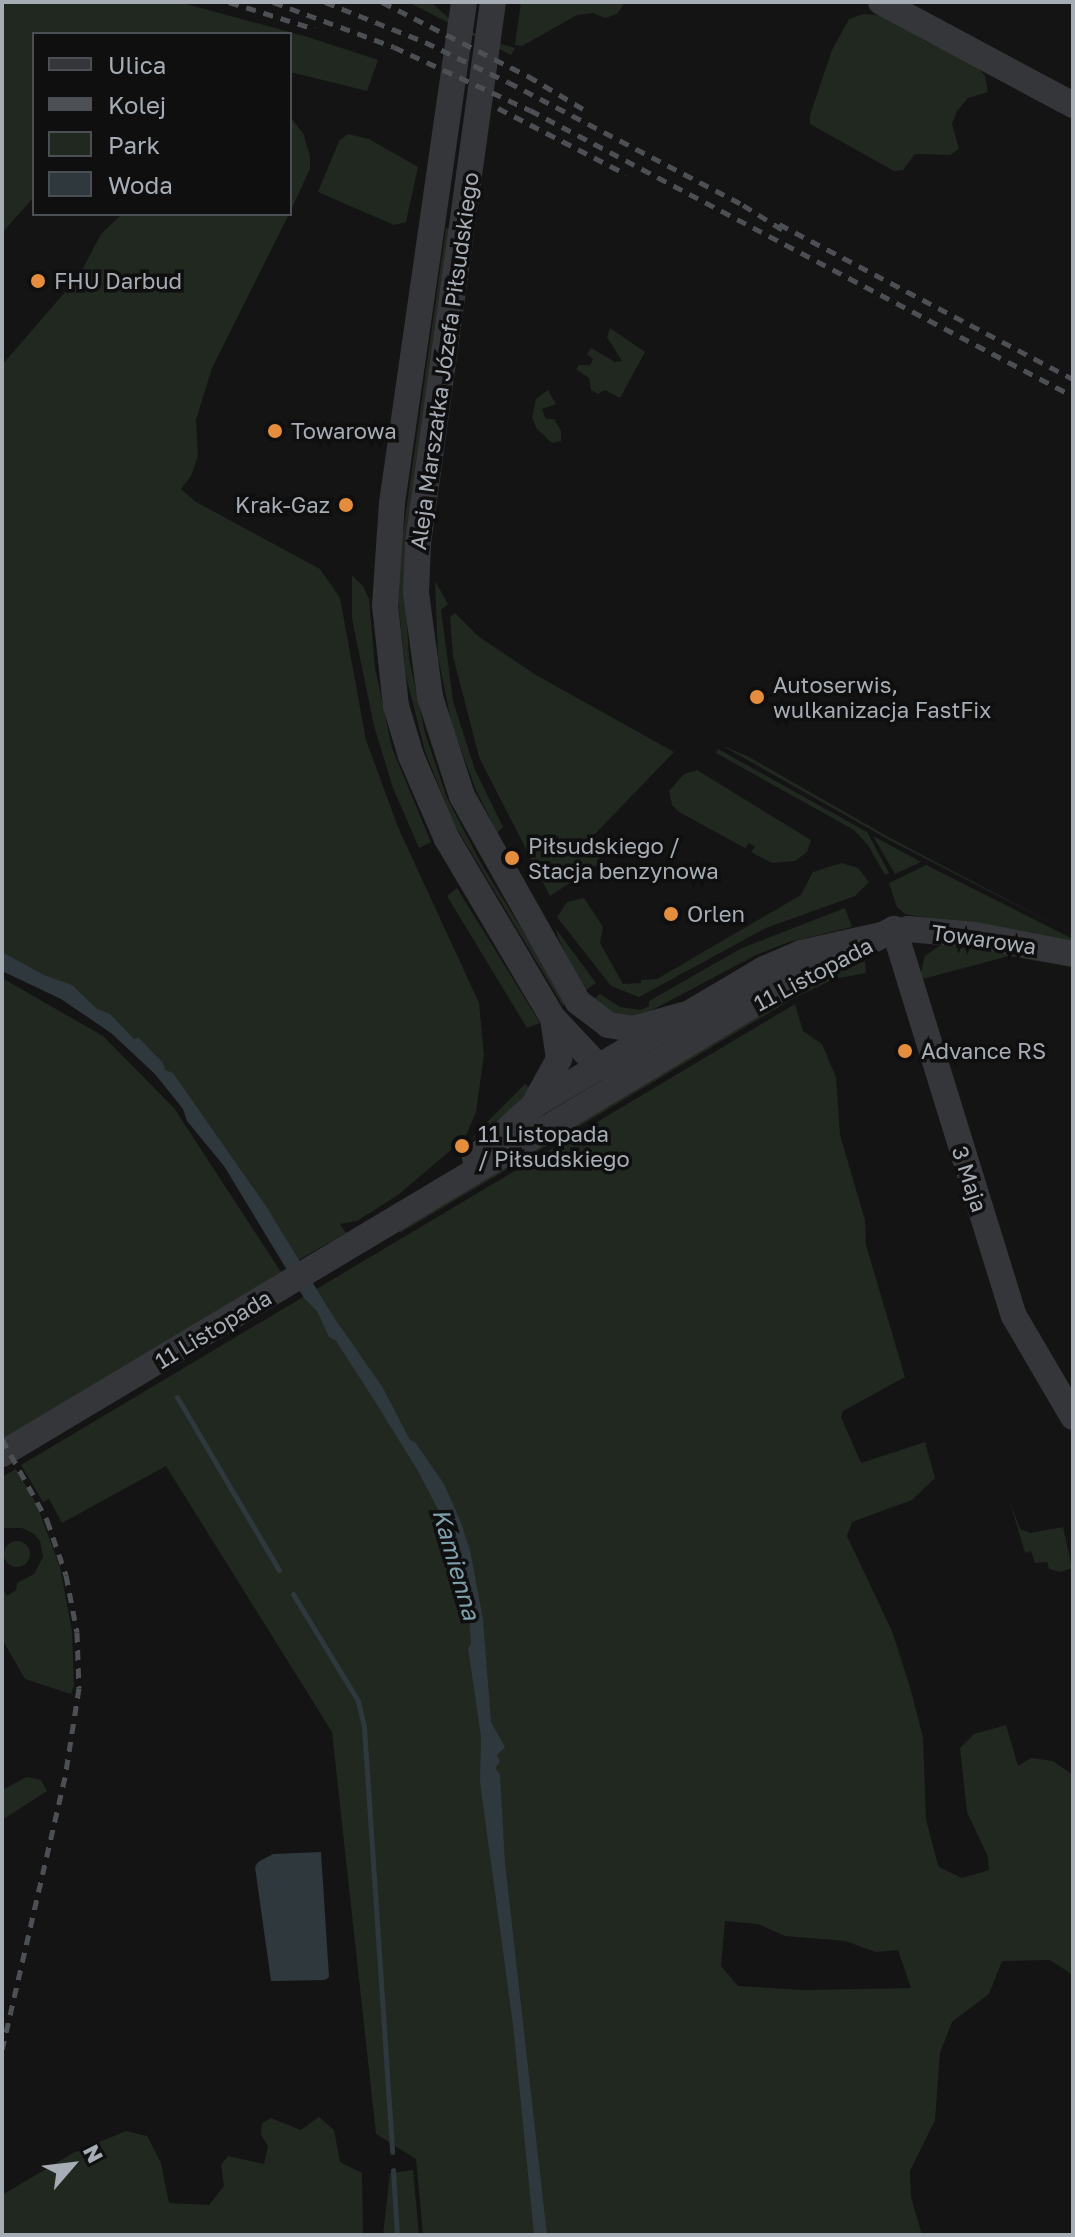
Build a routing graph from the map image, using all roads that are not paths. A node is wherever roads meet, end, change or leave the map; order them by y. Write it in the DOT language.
graph roads {
  1 [pos="464,2"];
  2 [pos="493,2"];
  3 [pos="881,2"];
  4 [pos="1073,105"];
  5 [pos="894,929"];
  6 [pos="1073,954"];
  7 [pos="578,1002"];
  8 [pos="683,1015"];
  9 [pos="553,1018"];
  10 [pos="598,1066"];
  11 [pos="651,1066"];
  12 [pos="534,1105"];
  13 [pos="567,1117"];
  14 [pos="424,1202"];
  15 [pos="1073,1417"];
  16 [pos="2,1454"];
  1 -- 9 [label="street, Aleja Marszałka Józefa Piłsudskiego"];
  2 -- 7 [label="street, Aleja Marszałka Józefa Piłsudskiego"];
  3 -- 4 [label="street"];
  5 -- 6 [label="street, Towarowa"];
  5 -- 8 [label="street, 11 Listopada"];
  5 -- 11 [label="street, 11 Listopada"];
  5 -- 15 [label="street, 3 Maja"];
  7 -- 8 [label="street, Aleja Marszałka Józefa Piłsudskiego"];
  7 -- 10 [label="street"];
  8 -- 10 [label="street, 11 Listopada"];
  9 -- 10 [label="street, Aleja Marszałka Józefa Piłsudskiego"];
  9 -- 12 [label="street, Aleja Marszałka Józefa Piłsudskiego"];
  10 -- 11 [label="street"];
  10 -- 12 [label="street, 11 Listopada"];
  10 -- 13 [label="street"];
  11 -- 13 [label="street, 11 Listopada"];
  12 -- 14 [label="street, 11 Listopada"];
  13 -- 14 [label="street, 11 Listopada"];
  14 -- 16 [label="street, 11 Listopada"];
}
